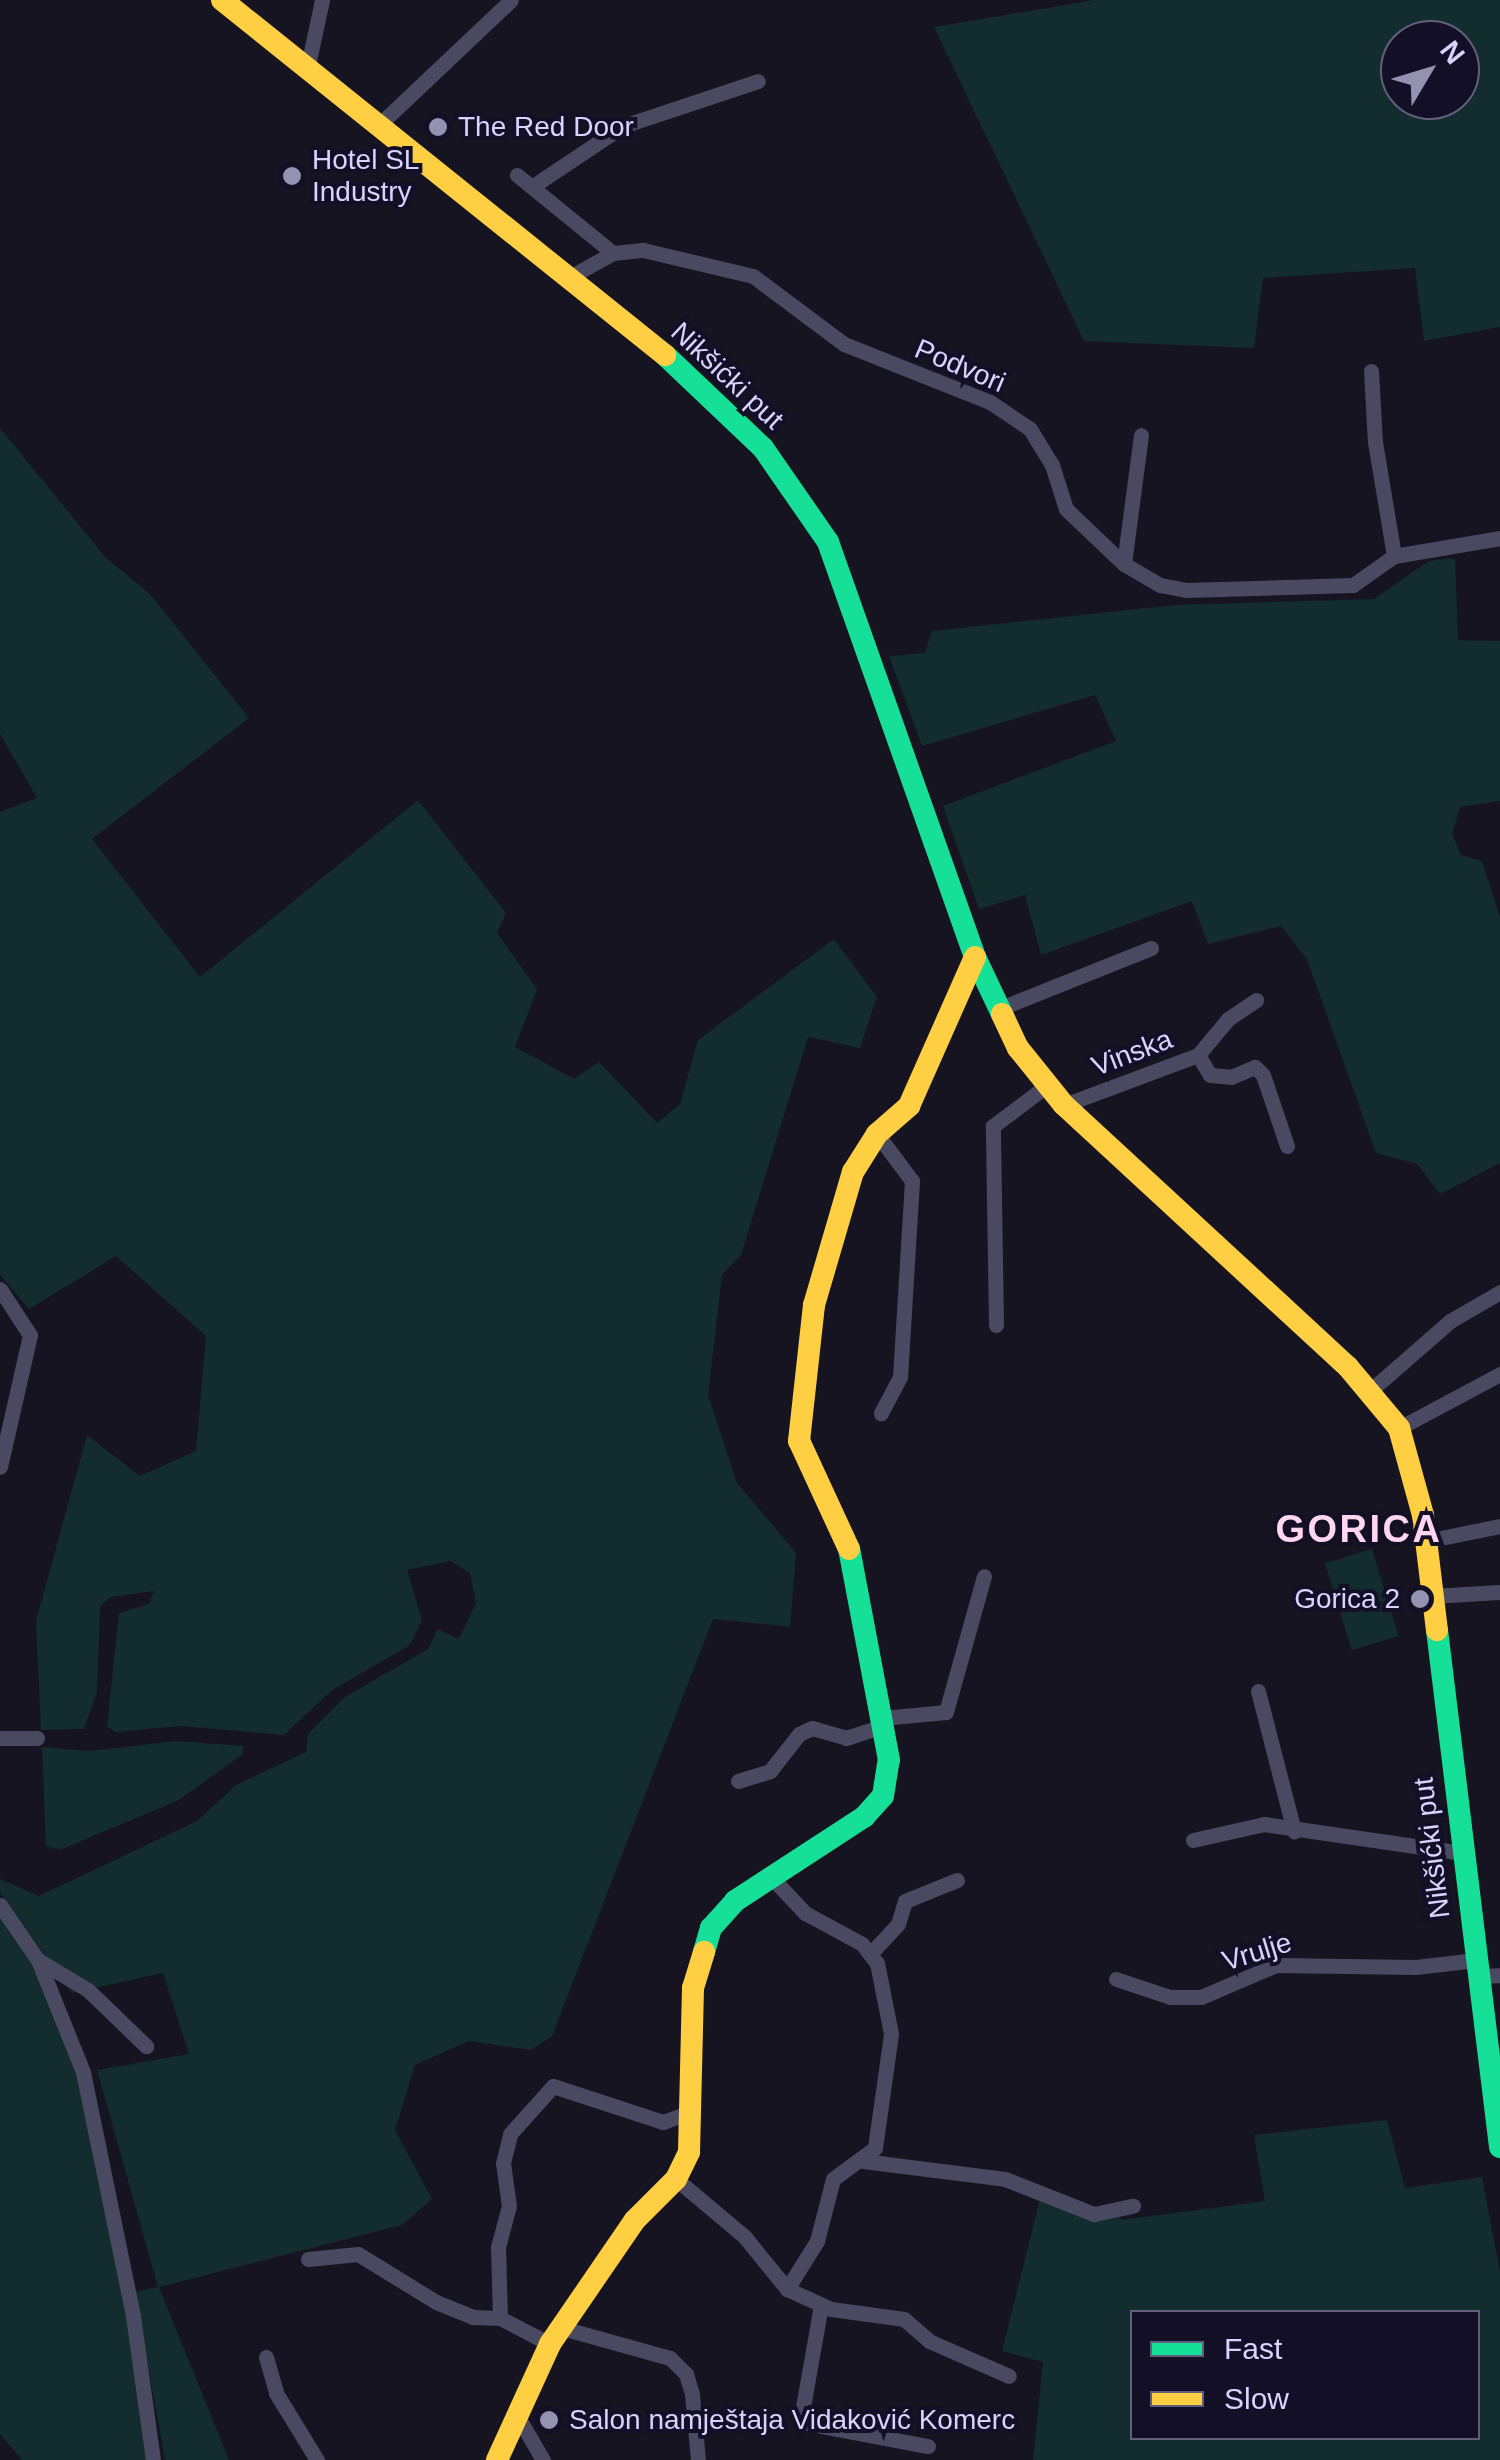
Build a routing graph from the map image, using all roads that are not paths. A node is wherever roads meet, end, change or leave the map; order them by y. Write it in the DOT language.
graph roads {
  1 [pos="222,0"];
  2 [pos="322,0"];
  3 [pos="511,0"];
  4 [pos="307,70"];
  5 [pos="758,81"];
  6 [pos="380,124"];
  7 [pos="517,175"];
  8 [pos="533,186"];
  9 [pos="613,253"];
  10 [pos="568,278"];
  11 [pos="1371,372"];
  12 [pos="1141,435"];
  13 [pos="1500,538"];
  14 [pos="1394,556"];
  15 [pos="1124,564"];
  16 [pos="1151,948"];
  17 [pos="975,956"];
  18 [pos="1256,1000"];
  19 [pos="996,1010"];
  20 [pos="1198,1054"];
  21 [pos="1046,1086"];
  22 [pos="1064,1105"];
  23 [pos="877,1134"];
  24 [pos="1287,1146"];
  25 [pos="0,1290"];
  26 [pos="1500,1292"];
  27 [pos="996,1325"];
  28 [pos="1500,1374"];
  29 [pos="1372,1390"];
  30 [pos="881,1412"];
  31 [pos="1399,1428"];
  32 [pos="0,1467"];
  33 [pos="1500,1526"];
  34 [pos="1426,1541"];
  35 [pos="984,1576"];
  36 [pos="1500,1592"];
  37 [pos="1432,1596"];
  38 [pos="1258,1691"];
  39 [pos="882,1722"];
  40 [pos="0,1738"];
  41 [pos="37,1738"];
  42 [pos="738,1781"];
  43 [pos="1294,1831"];
  44 [pos="1194,1840"];
  45 [pos="1464,1853"];
  46 [pos="772,1877"];
  47 [pos="957,1880"];
  48 [pos="0,1904"];
  49 [pos="870,1954"];
  50 [pos="38,1960"];
  51 [pos="1484,1970"];
  52 [pos="1116,1979"];
  53 [pos="146,2046"];
  54 [pos="693,2111"];
  55 [pos="1500,2147"];
  56 [pos="863,2161"];
  57 [pos="676,2179"];
  58 [pos="1133,2206"];
  59 [pos="308,2259"];
  60 [pos="787,2288"];
  61 [pos="821,2305"];
  62 [pos="500,2318"];
  63 [pos="556,2336"];
  64 [pos="266,2357"];
  65 [pos="1009,2376"];
  66 [pos="518,2416"];
  67 [pos="928,2446"];
  68 [pos="153,2460"];
  69 [pos="317,2460"];
  70 [pos="497,2460"];
  71 [pos="543,2460"];
  72 [pos="698,2460"];
  1 -- 4 [label="main road, Nikšićki put"];
  2 -- 4 [label="street"];
  3 -- 6 [label="street"];
  4 -- 6 [label="main road, Nikšićki put"];
  5 -- 8 [label="street"];
  6 -- 10 [label="main road, Nikšićki put"];
  7 -- 8 [label="street"];
  8 -- 9 [label="street"];
  9 -- 10 [label="street"];
  9 -- 15 [label="street, Podvori"];
  10 -- 17 [label="main road, Nikšićki put"];
  11 -- 14 [label="street"];
  12 -- 15 [label="street"];
  13 -- 14 [label="street, Podvori"];
  14 -- 15 [label="street, Podvori"];
  16 -- 19 [label="street"];
  17 -- 19 [label="main road, Nikšićki put"];
  17 -- 23 [label="main road"];
  18 -- 20 [label="street, Vinska"];
  19 -- 21 [label="main road, Nikšićki put"];
  20 -- 22 [label="street, Vinska"];
  20 -- 24 [label="street"];
  21 -- 22 [label="main road, Nikšićki put"];
  21 -- 27 [label="street"];
  22 -- 29 [label="main road, Nikšićki put"];
  23 -- 30 [label="street"];
  23 -- 39 [label="main road"];
  25 -- 32 [label="street"];
  26 -- 29 [label="street"];
  28 -- 31 [label="street"];
  29 -- 31 [label="main road, Nikšićki put"];
  31 -- 34 [label="main road, Nikšićki put"];
  33 -- 34 [label="street"];
  34 -- 37 [label="main road, Nikšićki put"];
  35 -- 39 [label="street"];
  36 -- 37 [label="street"];
  37 -- 45 [label="main road, Nikšićki put"];
  38 -- 43 [label="street"];
  39 -- 42 [label="street"];
  39 -- 46 [label="main road"];
  40 -- 41 [label="street"];
  43 -- 44 [label="street"];
  43 -- 45 [label="street"];
  45 -- 51 [label="main road, Nikšićki put"];
  46 -- 49 [label="street"];
  46 -- 54 [label="main road"];
  47 -- 49 [label="street"];
  48 -- 50 [label="street"];
  49 -- 56 [label="street"];
  50 -- 53 [label="street"];
  50 -- 68 [label="street"];
  51 -- 52 [label="street, Vrulje"];
  51 -- 55 [label="main road, Nikšićki put"];
  54 -- 57 [label="main road"];
  54 -- 62 [label="street"];
  56 -- 58 [label="street"];
  56 -- 60 [label="street"];
  57 -- 60 [label="street"];
  57 -- 63 [label="main road"];
  59 -- 62 [label="street"];
  60 -- 61 [label="street"];
  61 -- 65 [label="street"];
  61 -- 67 [label="street"];
  62 -- 63 [label="street"];
  63 -- 66 [label="main road"];
  63 -- 72 [label="street"];
  64 -- 69 [label="street"];
  66 -- 70 [label="main road"];
  66 -- 71 [label="street"];
}
